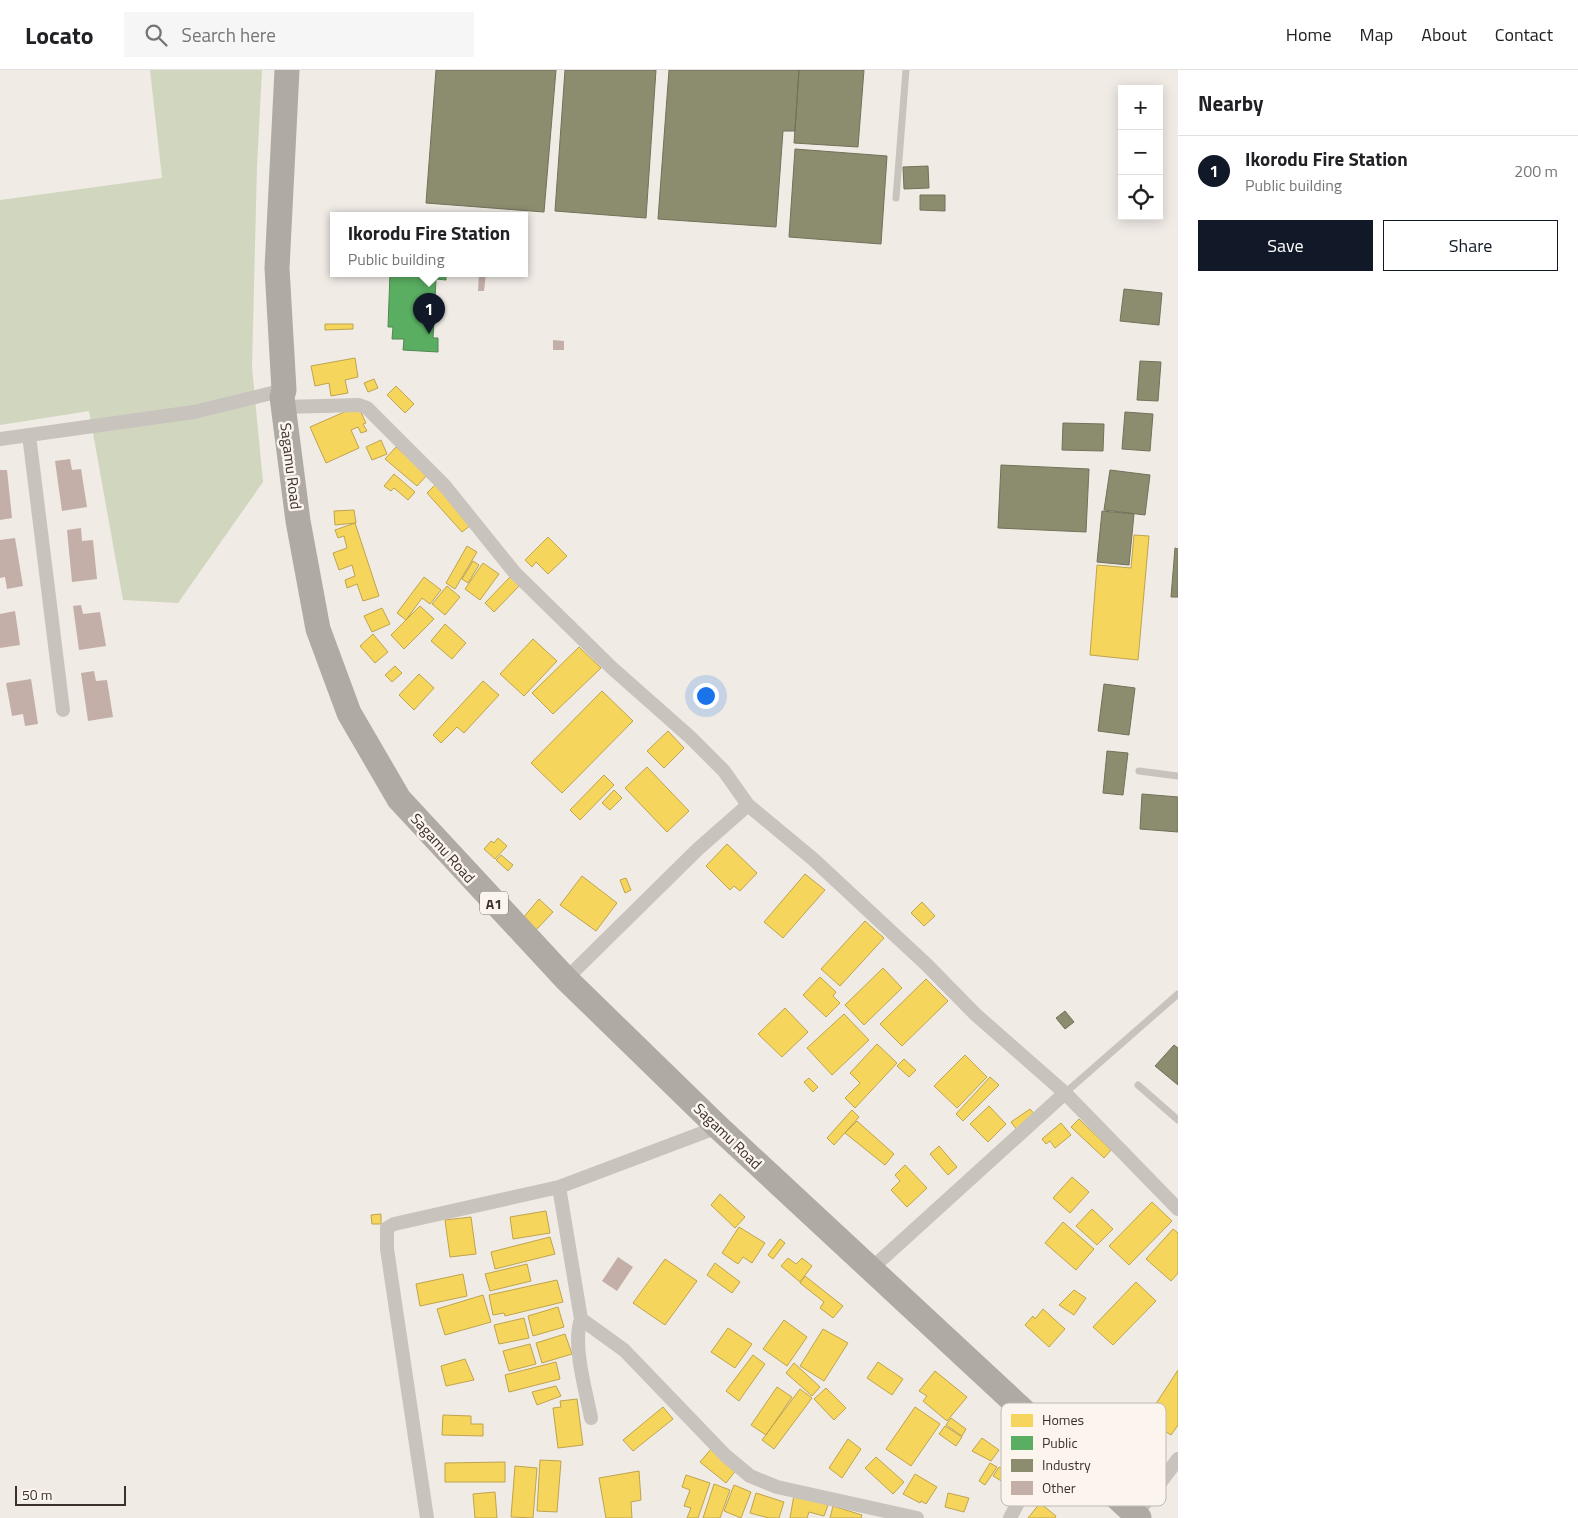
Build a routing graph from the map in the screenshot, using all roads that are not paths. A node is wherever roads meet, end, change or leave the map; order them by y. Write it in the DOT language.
graph roads {
  1 [pos="287,70"];
  2 [pos="906,70"];
  3 [pos="896,198"];
  4 [pos="284,399"];
  5 [pos="28,435"];
  6 [pos="0,439"];
  7 [pos="63,710"];
  8 [pos="1139,771"];
  9 [pos="1178,776"];
  10 [pos="748,805"];
  11 [pos="566,980"];
  12 [pos="1178,994"];
  13 [pos="1138,1085"];
  14 [pos="1065,1093"];
  15 [pos="1178,1120"];
  16 [pos="718,1127"];
  17 [pos="559,1187"];
  18 [pos="1178,1209"];
  19 [pos="870,1270"];
  20 [pos="581,1319"];
  21 [pos="1017,1403"];
  22 [pos="591,1418"];
  23 [pos="1178,1459"];
  24 [pos="1166,1476"];
  25 [pos="1016,1506"];
  26 [pos="1127,1506"];
  27 [pos="1138,1516"];
  28 [pos="427,1518"];
  29 [pos="917,1518"];
  30 [pos="1010,1518"];
  1 -- 4 [label="highway, Sagamu Road / A1"];
  2 -- 3 [label="lane"];
  4 -- 5 [label="street"];
  4 -- 10 [label="street"];
  4 -- 11 [label="highway, Sagamu Road / A1"];
  5 -- 6 [label="street"];
  5 -- 7 [label="street"];
  8 -- 9 [label="lane"];
  10 -- 11 [label="street"];
  10 -- 14 [label="street"];
  11 -- 16 [label="highway, Sagamu Road / A1"];
  12 -- 14 [label="lane"];
  13 -- 15 [label="lane"];
  14 -- 18 [label="street"];
  14 -- 19 [label="street"];
  16 -- 17 [label="street"];
  16 -- 19 [label="highway, Sagamu Road / A1"];
  17 -- 20 [label="street"];
  17 -- 28 [label="street"];
  19 -- 21 [label="highway, Sagamu Road / A1"];
  20 -- 22 [label="street"];
  20 -- 29 [label="street"];
  23 -- 24 [label="street"];
  25 -- 30 [label="street"];
  26 -- 27 [label="highway, Sagamu Road / A1"];
}
